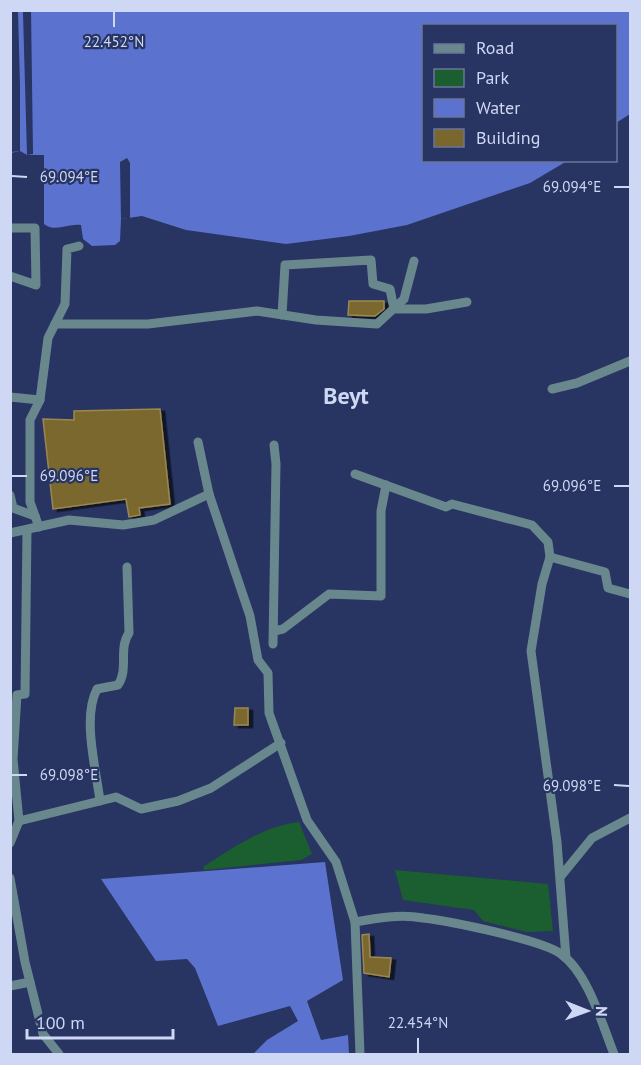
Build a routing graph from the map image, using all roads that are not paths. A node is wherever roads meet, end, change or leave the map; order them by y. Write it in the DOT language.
graph roads {
  1 [pos="10,228"];
  2 [pos="79,246"];
  3 [pos="414,261"];
  4 [pos="10,276"];
  5 [pos="467,302"];
  6 [pos="394,309"];
  7 [pos="282,315"];
  8 [pos="55,324"];
  9 [pos="630,361"];
  10 [pos="552,389"];
  11 [pos="10,397"];
  12 [pos="40,400"];
  13 [pos="198,442"];
  14 [pos="274,445"];
  15 [pos="355,474"];
  16 [pos="386,485"];
  17 [pos="209,494"];
  18 [pos="10,495"];
  19 [pos="35,516"];
  20 [pos="39,527"];
  21 [pos="27,531"];
  22 [pos="10,533"];
  23 [pos="550,557"];
  24 [pos="127,567"];
  25 [pos="630,594"];
  26 [pos="274,631"];
  27 [pos="273,644"];
  28 [pos="281,743"];
  29 [pos="100,801"];
  30 [pos="630,818"];
  31 [pos="19,822"];
  32 [pos="10,843"];
  33 [pos="561,876"];
  34 [pos="10,878"];
  35 [pos="355,922"];
  36 [pos="566,958"];
  37 [pos="30,982"];
  38 [pos="10,986"];
  39 [pos="59,1054"];
  40 [pos="360,1054"];
  41 [pos="614,1054"];
  1 -- 4 [label="street"];
  2 -- 8 [label="street"];
  3 -- 6 [label="street"];
  5 -- 6 [label="street"];
  6 -- 7 [label="street"];
  6 -- 7 [label="street"];
  7 -- 8 [label="street"];
  8 -- 12 [label="street"];
  9 -- 10 [label="street"];
  11 -- 12 [label="street"];
  12 -- 19 [label="street"];
  13 -- 17 [label="street"];
  14 -- 26 [label="street"];
  15 -- 16 [label="street"];
  16 -- 23 [label="street"];
  16 -- 26 [label="street"];
  17 -- 20 [label="street"];
  17 -- 28 [label="street"];
  18 -- 19 [label="street"];
  19 -- 20 [label="street"];
  20 -- 21 [label="street"];
  21 -- 22 [label="street"];
  21 -- 31 [label="street"];
  23 -- 25 [label="street"];
  23 -- 33 [label="street"];
  24 -- 29 [label="street"];
  26 -- 27 [label="street"];
  28 -- 29 [label="street"];
  28 -- 35 [label="street"];
  29 -- 31 [label="street"];
  30 -- 33 [label="street"];
  31 -- 32 [label="street"];
  33 -- 36 [label="street"];
  34 -- 37 [label="street"];
  35 -- 36 [label="street"];
  35 -- 40 [label="street"];
  36 -- 41 [label="street"];
  37 -- 38 [label="street"];
  37 -- 39 [label="street"];
}
